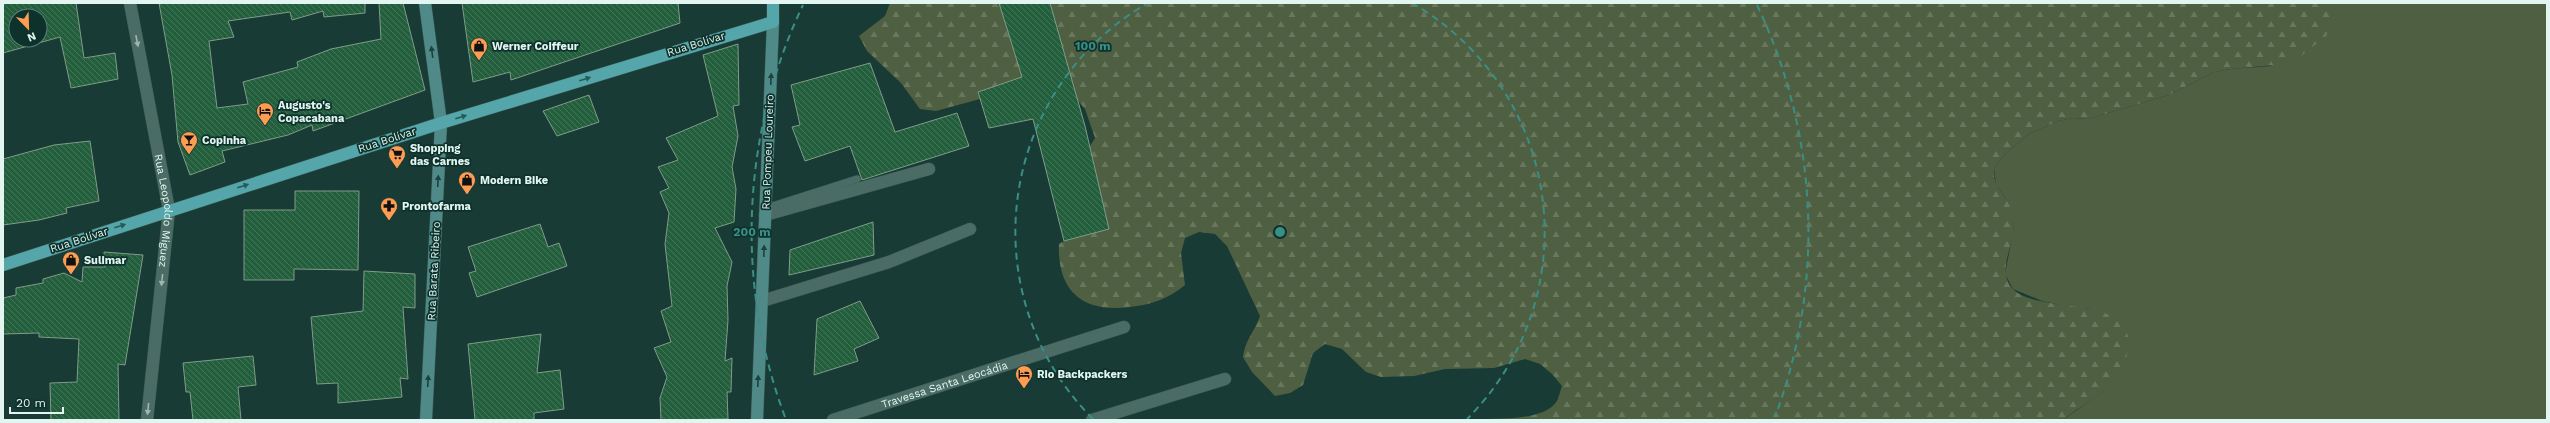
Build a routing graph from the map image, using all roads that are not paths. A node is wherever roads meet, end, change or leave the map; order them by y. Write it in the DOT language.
graph roads {
  1 [pos="130,3"];
  2 [pos="425,3"];
  3 [pos="773,3"];
  4 [pos="773,22"];
  5 [pos="441,123"];
  6 [pos="929,169"];
  7 [pos="857,179"];
  8 [pos="169,210"];
  9 [pos="766,211"];
  10 [pos="970,229"];
  11 [pos="3,265"];
  12 [pos="762,301"];
  13 [pos="1124,327"];
  14 [pos="1225,379"];
  15 [pos="147,420"];
  16 [pos="426,420"];
  17 [pos="757,420"];
  18 [pos="833,420"];
  19 [pos="1092,420"];
  1 -- 8 [label="street, Rua Leopoldo Miguez, one-way"];
  5 -- 2 [label="main road, Rua Barata Ribeiro, one-way"];
  3 -- 4 [label="main road, Rua Pompeu Loureiro"];
  5 -- 4 [label="main road, Rua Bolívar, one-way"];
  9 -- 4 [label="main road, Rua Pompeu Loureiro, one-way"];
  8 -- 5 [label="main road, Rua Bolívar, one-way"];
  16 -- 5 [label="main road, Rua Barata Ribeiro, one-way"];
  6 -- 9 [label="street"];
  7 -- 9 [label="lane"];
  11 -- 8 [label="main road, Rua Bolívar, one-way"];
  8 -- 15 [label="street, Rua Leopoldo Miguez, one-way"];
  12 -- 9 [label="main road, Rua Pompeu Loureiro, one-way"];
  10 -- 12 [label="street"];
  17 -- 12 [label="main road, Rua Pompeu Loureiro, one-way"];
  13 -- 18 [label="street, Travessa Santa Leocádia"];
  14 -- 19 [label="street"];
}
